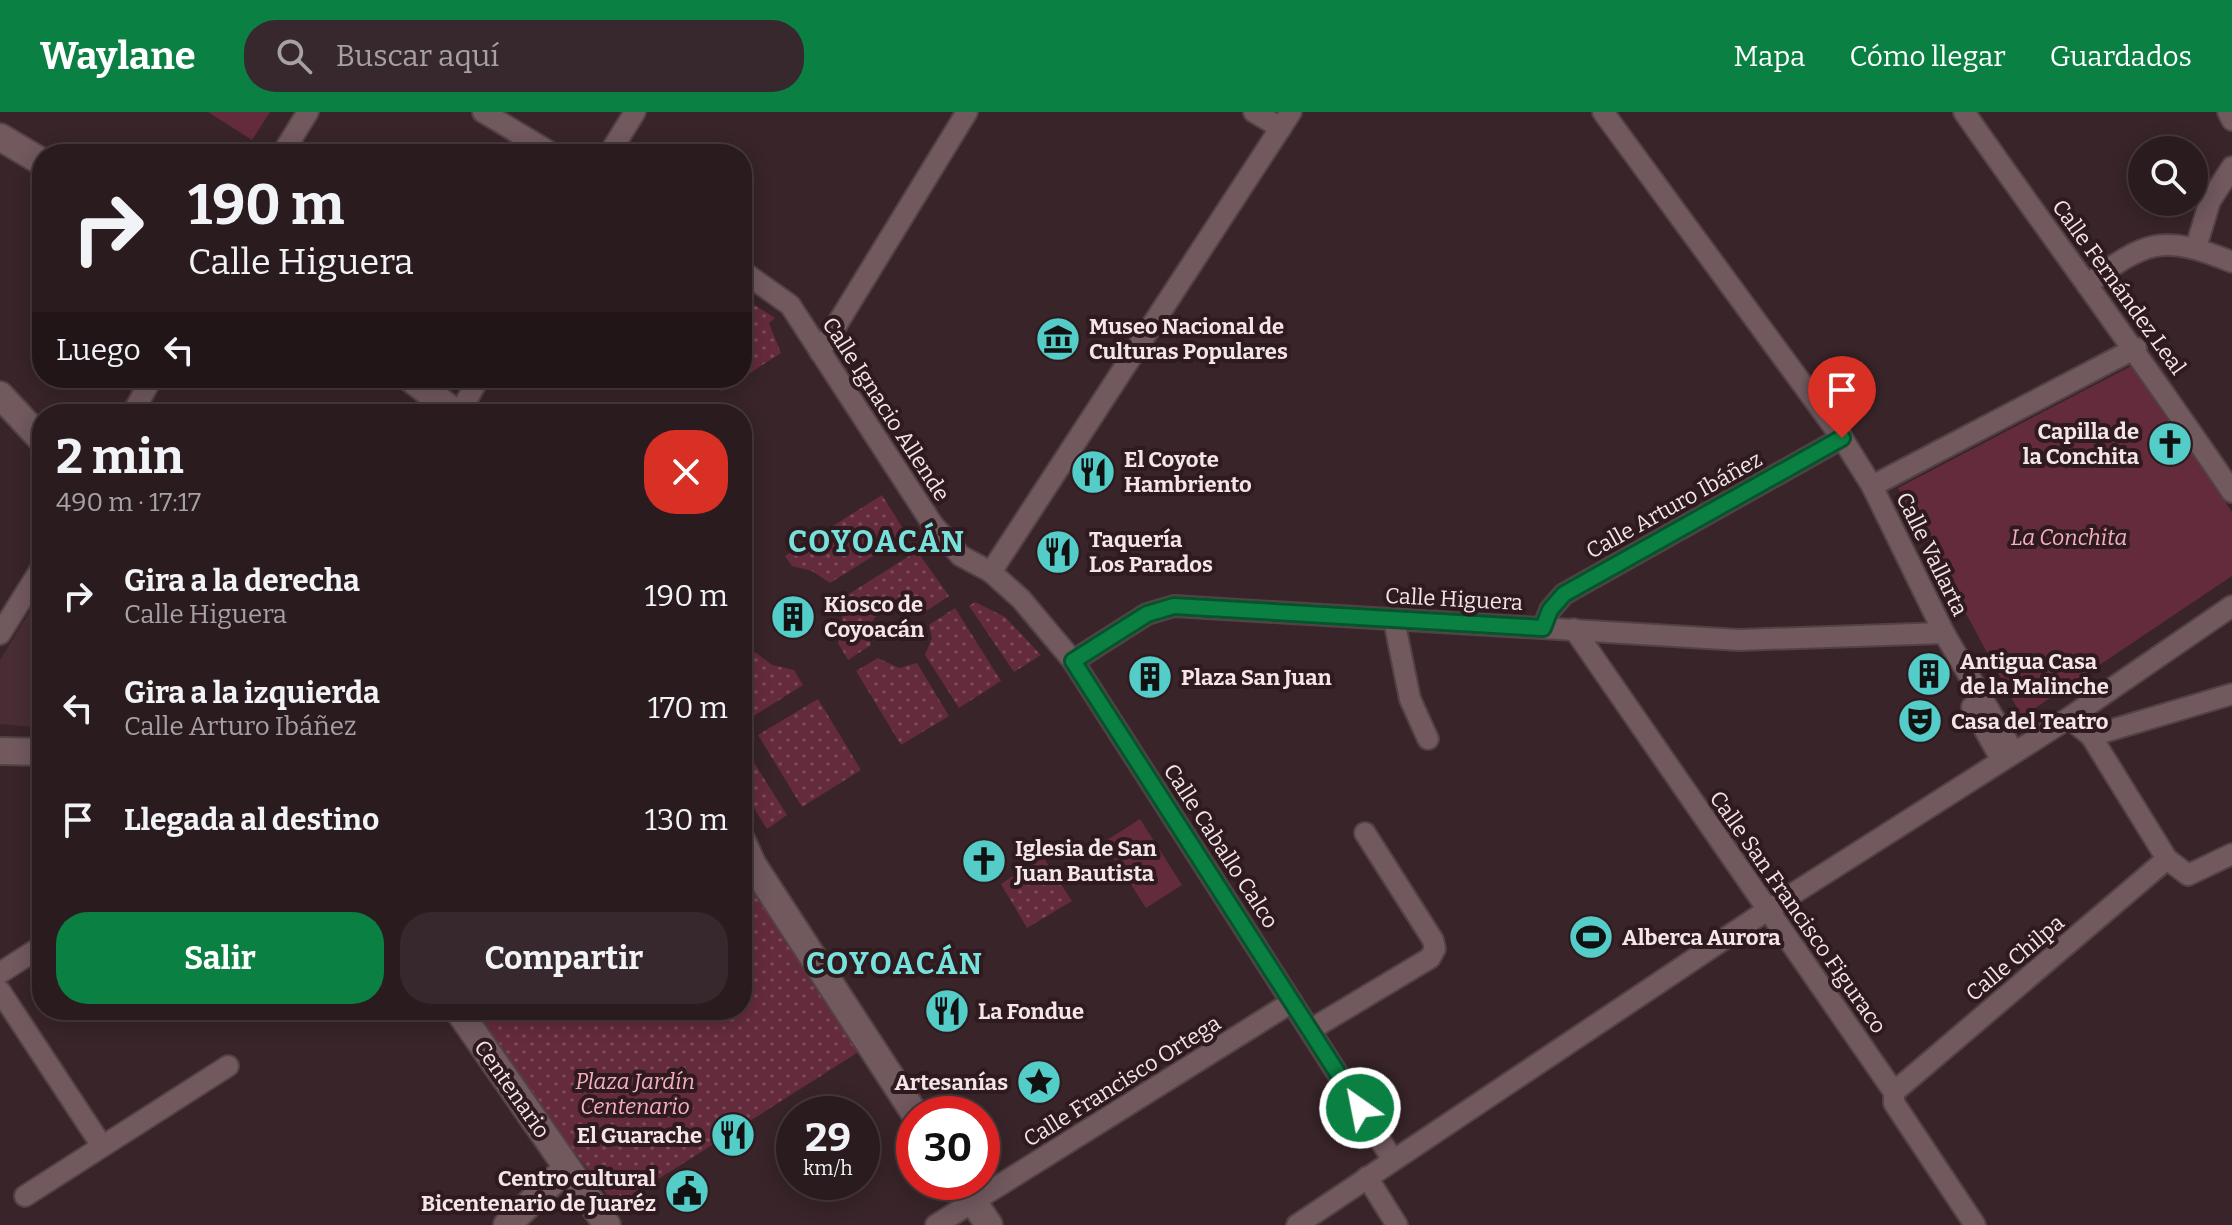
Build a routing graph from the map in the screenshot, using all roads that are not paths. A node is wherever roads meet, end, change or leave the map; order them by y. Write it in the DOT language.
graph roads {
  1 [pos="308,112"];
  2 [pos="483,112"];
  3 [pos="635,112"];
  4 [pos="967,112"];
  5 [pos="1254,112"];
  6 [pos="1603,112"];
  7 [pos="1964,112"];
  8 [pos="2228,112"];
  9 [pos="1286,120"];
  10 [pos="2232,120"];
  11 [pos="0,137"];
  12 [pos="288,144"];
  13 [pos="536,144"];
  14 [pos="615,144"];
  15 [pos="32,156"];
  16 [pos="2232,167"];
  17 [pos="2196,247"];
  18 [pos="2232,262"];
  19 [pos="752,278"];
  20 [pos="2087,285"];
  21 [pos="2136,348"];
  22 [pos="820,352"];
  23 [pos="423,388"];
  24 [pos="0,395"];
  25 [pos="445,404"];
  26 [pos="32,429"];
  27 [pos="1842,438"];
  28 [pos="1872,486"];
  29 [pos="2232,492"];
  30 [pos="991,572"];
  31 [pos="32,583"];
  32 [pos="2232,606"];
  33 [pos="1394,620"];
  34 [pos="2210,622"];
  35 [pos="1543,628"];
  36 [pos="2232,628"];
  37 [pos="1574,629"];
  38 [pos="1935,633"];
  39 [pos="0,634"];
  40 [pos="1073,661"];
  41 [pos="2232,694"];
  42 [pos="2069,718"];
  43 [pos="2091,736"];
  44 [pos="1428,739"];
  45 [pos="0,751"];
  46 [pos="32,752"];
  47 [pos="2007,755"];
  48 [pos="1365,833"];
  49 [pos="2232,854"];
  50 [pos="2167,859"];
  51 [pos="752,860"];
  52 [pos="1766,911"];
  53 [pos="32,952"];
  54 [pos="0,973"];
  55 [pos="0,991"];
  56 [pos="1292,1002"];
  57 [pos="465,1020"];
  58 [pos="1310,1030"];
  59 [pos="228,1066"];
  60 [pos="1894,1092"];
  61 [pos="903,1096"];
  62 [pos="102,1146"];
  63 [pos="1393,1160"];
  64 [pos="567,1168"];
  65 [pos="1000,1173"];
  66 [pos="1367,1177"];
  67 [pos="25,1196"];
  68 [pos="959,1200"];
  69 [pos="972,1200"];
  70 [pos="507,1225"];
  71 [pos="607,1225"];
  72 [pos="936,1225"];
  73 [pos="989,1225"];
  74 [pos="1297,1225"];
  75 [pos="1397,1225"];
  76 [pos="1975,1225"];
  1 -- 12 [label="street"];
  2 -- 13 [label="street"];
  3 -- 14 [label="street"];
  4 -- 22 [label="street"];
  5 -- 9 [label="street"];
  6 -- 27 [label="street, Calle Vallarta"];
  7 -- 20 [label="street, Calle Fernández Leal"];
  8 -- 10 [label="street"];
  9 -- 30 [label="street"];
  11 -- 15 [label="street"];
  16 -- 17 [label="street"];
  17 -- 18 [label="street"];
  17 -- 20 [label="street"];
  19 -- 22 [label="street, Calle Ignacio Allende"];
  20 -- 21 [label="street, Calle Fernández Leal"];
  21 -- 28 [label="street"];
  21 -- 29 [label="street, Calle Fernández Leal"];
  22 -- 30 [label="street, Calle Ignacio Allende"];
  23 -- 25 [label="street"];
  24 -- 26 [label="street"];
  27 -- 28 [label="street, Calle Vallarta"];
  27 -- 35 [label="street, Calle Arturo Ibáñez"];
  28 -- 38 [label="street, Calle Vallarta"];
  30 -- 40 [label="street, Calle Caballo Calco"];
  31 -- 39 [label="street"];
  32 -- 34 [label="street"];
  33 -- 35 [label="street, Calle Higuera"];
  33 -- 40 [label="street, Calle Higuera"];
  33 -- 44 [label="street"];
  34 -- 36 [label="street"];
  34 -- 42 [label="street"];
  35 -- 37 [label="street, Calle Higuera"];
  37 -- 38 [label="street, Calle Higuera"];
  37 -- 52 [label="street, Calle San Francisco Figuraco"];
  38 -- 47 [label="street, Calle Vallarta"];
  40 -- 56 [label="street, Calle Caballo Calco"];
  41 -- 43 [label="street"];
  42 -- 43 [label="street"];
  42 -- 47 [label="street"];
  43 -- 50 [label="street"];
  45 -- 46 [label="street"];
  47 -- 52 [label="street"];
  48 -- 58 [label="street"];
  49 -- 50 [label="street"];
  50 -- 60 [label="street, Calle Chilpa"];
  51 -- 61 [label="street"];
  52 -- 60 [label="street, Calle San Francisco Figuraco"];
  52 -- 63 [label="street"];
  53 -- 54 [label="street"];
  55 -- 62 [label="street"];
  56 -- 58 [label="street, Calle Caballo Calco"];
  56 -- 65 [label="street, Calle Francisco Ortega"];
  57 -- 64 [label="street, Centenario"];
  58 -- 63 [label="street, Calle Caballo Calco"];
  59 -- 62 [label="street"];
  60 -- 76 [label="street, Calle San Francisco Figuraco"];
  62 -- 67 [label="street"];
  63 -- 66 [label="street"];
  64 -- 70 [label="street"];
  64 -- 71 [label="street, Centenario"];
  66 -- 74 [label="street"];
  66 -- 75 [label="street"];
  68 -- 72 [label="street, Calle Francisco Ortega"];
  69 -- 73 [label="street"];
}
